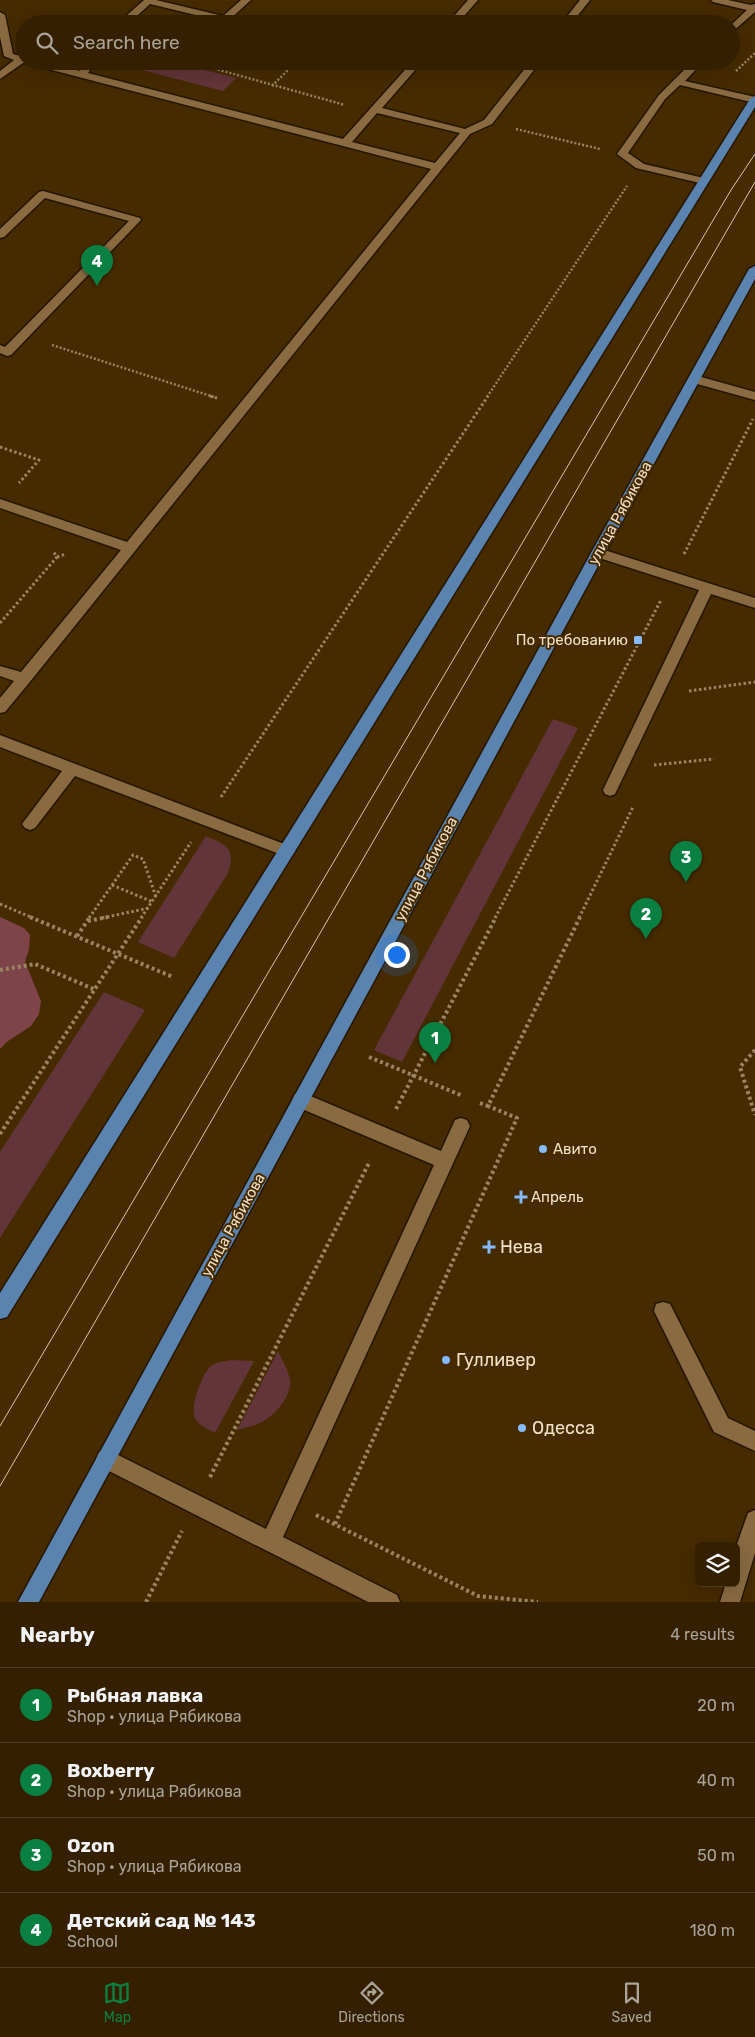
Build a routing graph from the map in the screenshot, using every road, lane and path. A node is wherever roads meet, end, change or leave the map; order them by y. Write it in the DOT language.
graph roads {
  1 [pos="149,0"];
  2 [pos="246,0"];
  3 [pos="473,0"];
  4 [pos="585,0"];
  5 [pos="716,0"];
  6 [pos="754,8"];
  7 [pos="0,15"];
  8 [pos="132,15"];
  9 [pos="209,15"];
  10 [pos="229,15"];
  11 [pos="460,15"];
  12 [pos="573,15"];
  13 [pos="740,21"];
  14 [pos="15,58"];
  15 [pos="15,66"];
  16 [pos="63,70"];
  17 [pos="85,70"];
  18 [pos="217,70"];
  19 [pos="288,70"];
  20 [pos="410,70"];
  21 [pos="529,70"];
  22 [pos="690,70"];
  23 [pos="82,75"];
  24 [pos="0,76"];
  25 [pos="678,82"];
  26 [pos="271,86"];
  27 [pos="755,100"];
  28 [pos="374,111"];
  29 [pos="488,122"];
  30 [pos="466,132"];
  31 [pos="345,144"];
  32 [pos="622,154"];
  33 [pos="640,166"];
  34 [pos="437,167"];
  35 [pos="704,181"];
  36 [pos="0,234"];
  37 [pos="755,268"];
  38 [pos="23,335"];
  39 [pos="0,349"];
  40 [pos="694,379"];
  41 [pos="755,396"];
  42 [pos="244,406"];
  43 [pos="755,415"];
  44 [pos="0,446"];
  45 [pos="0,503"];
  46 [pos="104,538"];
  47 [pos="130,548"];
  48 [pos="52,549"];
  49 [pos="598,553"];
  50 [pos="57,557"];
  51 [pos="673,577"];
  52 [pos="707,588"];
  53 [pos="755,604"];
  54 [pos="0,623"];
  55 [pos="0,671"];
  56 [pos="24,679"];
  57 [pos="755,682"];
  58 [pos="693,683"];
  59 [pos="689,691"];
  60 [pos="685,700"];
  61 [pos="0,708"];
  62 [pos="0,741"];
  63 [pos="658,757"];
  64 [pos="714,759"];
  65 [pos="654,765"];
  66 [pos="72,769"];
  67 [pos="649,774"];
  68 [pos="610,790"];
  69 [pos="636,801"];
  70 [pos="205,821"];
  71 [pos="30,824"];
  72 [pos="287,851"];
  73 [pos="112,886"];
  74 [pos="156,897"];
  75 [pos="153,902"];
  76 [pos="0,904"];
  77 [pos="149,908"];
  78 [pos="87,921"];
  79 [pos="77,936"];
  80 [pos="119,954"];
  81 [pos="0,970"];
  82 [pos="174,977"];
  83 [pos="96,990"];
  84 [pos="755,1050"];
  85 [pos="369,1056"];
  86 [pos="413,1075"];
  87 [pos="465,1097"];
  88 [pos="301,1100"];
  89 [pos="473,1100"];
  90 [pos="488,1106"];
  91 [pos="755,1114"];
  92 [pos="461,1126"];
  93 [pos="0,1134"];
  94 [pos="383,1135"];
  95 [pos="445,1161"];
  96 [pos="0,1310"];
  97 [pos="663,1312"];
  98 [pos="755,1441"];
  99 [pos="106,1459"];
  100 [pos="289,1501"];
  101 [pos="196,1505"];
  102 [pos="755,1520"];
  103 [pos="335,1524"];
  104 [pos="270,1542"];
  105 [pos="740,1569"];
  106 [pos="734,1587"];
  107 [pos="28,1602"];
  108 [pos="146,1602"];
  109 [pos="390,1602"];
  110 [pos="538,1602"];
  111 [pos="730,1602"];
  1 -- 8 [label="lane"];
  1 -- 9 [label="lane"];
  2 -- 10 [label="lane"];
  3 -- 11 [label="lane"];
  4 -- 12 [label="lane"];
  5 -- 6 [label="lane"];
  6 -- 13 [label="lane"];
  7 -- 14 [label="lane"];
  15 -- 24 [label="lane"];
  16 -- 23 [label="lane"];
  17 -- 23 [label="lane"];
  18 -- 26 [label="path"];
  19 -- 26 [label="path"];
  20 -- 28 [label="lane"];
  21 -- 29 [label="lane"];
  22 -- 25 [label="lane"];
  23 -- 31 [label="lane"];
  25 -- 27 [label="lane"];
  25 -- 32 [label="lane"];
  26 -- 28 [label="path"];
  27 -- 35 [label="main road"];
  28 -- 30 [label="lane"];
  28 -- 31 [label="lane"];
  29 -- 30 [label="lane"];
  29 -- 32 [label="path"];
  30 -- 34 [label="lane"];
  31 -- 34 [label="lane"];
  32 -- 33 [label="lane"];
  33 -- 35 [label="lane"];
  33 -- 70 [label="path"];
  34 -- 42 [label="lane"];
  35 -- 72 [label="main road"];
  36 -- 38 [label="lane"];
  37 -- 40 [label="main road, улица Рябикова"];
  38 -- 39 [label="lane"];
  38 -- 42 [label="path"];
  40 -- 41 [label="lane"];
  40 -- 49 [label="main road, улица Рябикова"];
  42 -- 47 [label="lane"];
  43 -- 51 [label="path"];
  44 -- 45 [label="path"];
  45 -- 46 [label="lane"];
  46 -- 47 [label="lane"];
  46 -- 50 [label="path"];
  47 -- 56 [label="lane"];
  48 -- 50 [label="path"];
  49 -- 51 [label="lane"];
  49 -- 88 [label="main road, улица Рябикова"];
  50 -- 54 [label="path"];
  51 -- 52 [label="lane"];
  51 -- 86 [label="path"];
  52 -- 53 [label="lane"];
  52 -- 68 [label="lane"];
  55 -- 56 [label="lane"];
  56 -- 61 [label="lane"];
  57 -- 59 [label="path"];
  58 -- 59 [label="path"];
  59 -- 60 [label="path"];
  62 -- 66 [label="lane"];
  63 -- 65 [label="path"];
  64 -- 65 [label="path"];
  65 -- 67 [label="path"];
  66 -- 70 [label="lane"];
  66 -- 71 [label="lane"];
  69 -- 90 [label="path"];
  70 -- 72 [label="lane"];
  70 -- 74 [label="path"];
  72 -- 96 [label="main road"];
  73 -- 74 [label="path"];
  73 -- 75 [label="path"];
  73 -- 78 [label="path"];
  74 -- 75 [label="path"];
  75 -- 77 [label="path"];
  76 -- 79 [label="path"];
  77 -- 78 [label="path"];
  77 -- 80 [label="path"];
  78 -- 79 [label="path"];
  79 -- 80 [label="path"];
  80 -- 82 [label="path"];
  80 -- 83 [label="path"];
  81 -- 83 [label="path"];
  83 -- 93 [label="path"];
  84 -- 91 [label="path"];
  85 -- 86 [label="path"];
  86 -- 87 [label="path"];
  86 -- 94 [label="path"];
  88 -- 94 [label="lane"];
  88 -- 99 [label="main road, улица Рябикова"];
  89 -- 90 [label="path"];
  90 -- 103 [label="path"];
  92 -- 95 [label="lane"];
  94 -- 95 [label="lane"];
  94 -- 101 [label="path"];
  95 -- 100 [label="lane"];
  97 -- 98 [label="lane"];
  99 -- 101 [label="lane"];
  99 -- 107 [label="main road, улица Рябикова"];
  100 -- 103 [label="path"];
  100 -- 104 [label="lane"];
  101 -- 104 [label="lane"];
  101 -- 108 [label="path"];
  102 -- 105 [label="lane"];
  103 -- 110 [label="path"];
  104 -- 109 [label="lane"];
  106 -- 111 [label="lane"];
}
